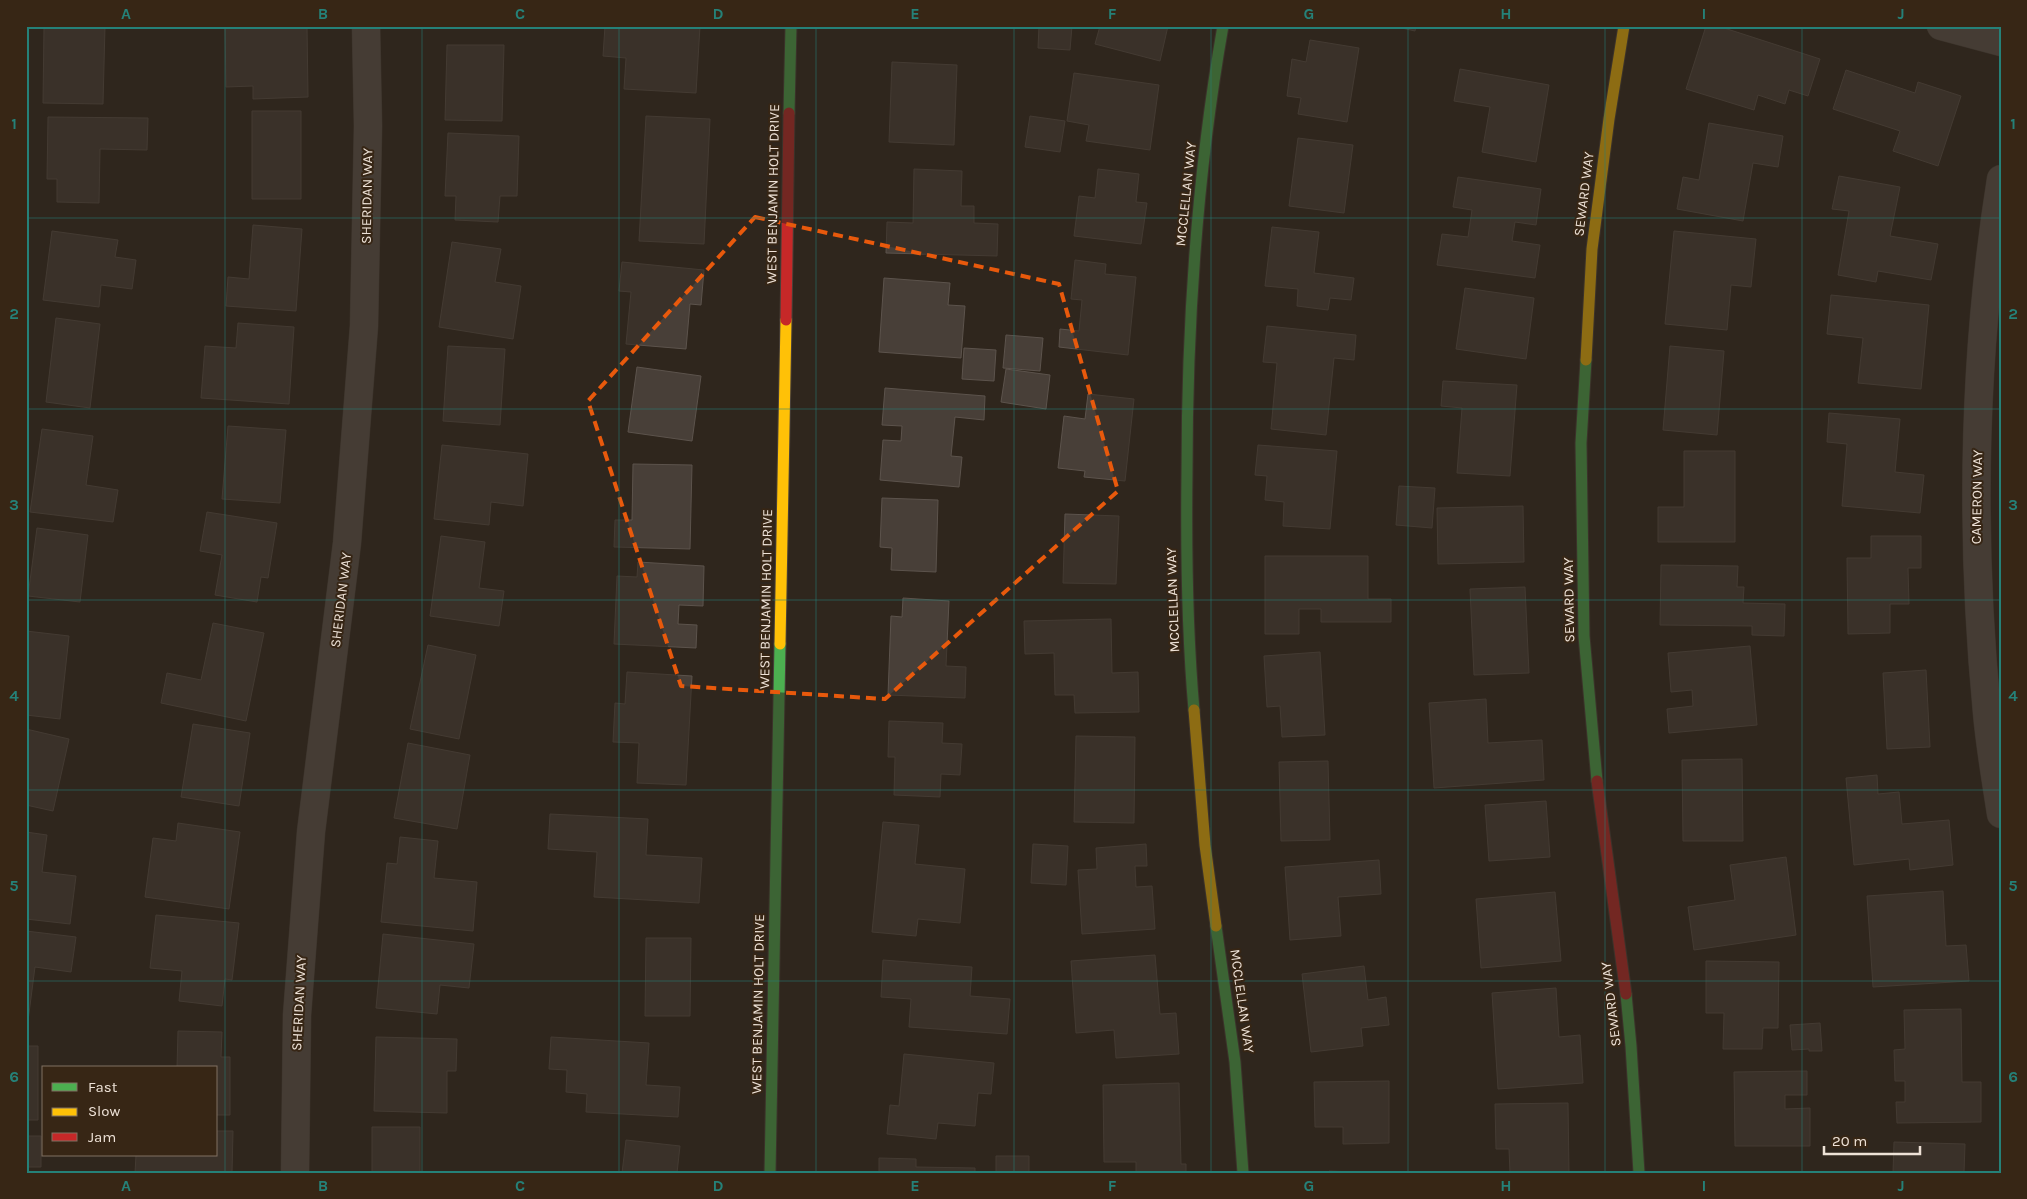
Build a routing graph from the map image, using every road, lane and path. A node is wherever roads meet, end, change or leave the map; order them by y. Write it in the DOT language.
graph roads {
  1 [pos="366,26"];
  2 [pos="791,26"];
  3 [pos="1223,26"];
  4 [pos="1624,26"];
  5 [pos="1941,26"];
  6 [pos="2001,42"];
  7 [pos="2001,179"];
  8 [pos="2001,814"];
  9 [pos="295,1173"];
  10 [pos="770,1173"];
  11 [pos="1243,1173"];
  12 [pos="1639,1173"];
  1 -- 9 [label="street, SHERIDAN WAY"];
  2 -- 10 [label="street, WEST BENJAMIN HOLT DRIVE"];
  3 -- 11 [label="street, MCCLELLAN WAY"];
  4 -- 12 [label="street, SEWARD WAY"];
  5 -- 6 [label="street"];
  7 -- 8 [label="street, CAMERON WAY"];
}
